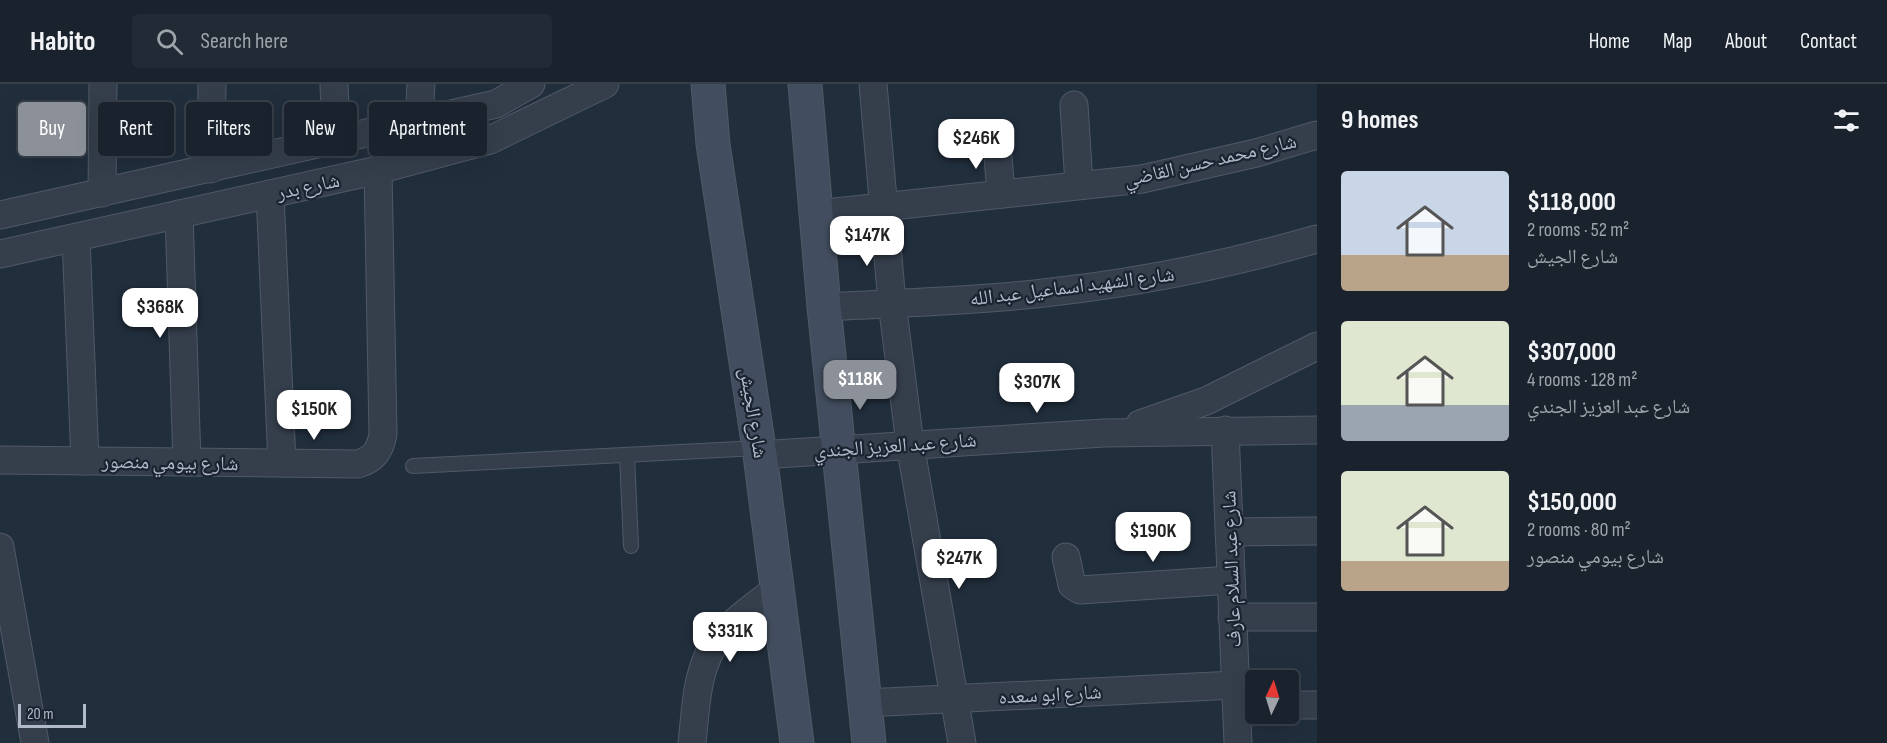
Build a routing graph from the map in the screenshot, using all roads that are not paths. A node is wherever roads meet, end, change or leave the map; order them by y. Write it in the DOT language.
graph roads {
  1 [pos="103,84"];
  2 [pos="212,84"];
  3 [pos="334,84"];
  4 [pos="421,84"];
  5 [pos="605,84"];
  6 [pos="708,84"];
  7 [pos="805,84"];
  8 [pos="873,84"];
  9 [pos="524,87"];
  10 [pos="335,102"];
  11 [pos="420,102"];
  12 [pos="1074,105"];
  13 [pos="487,106"];
  14 [pos="1317,135"];
  15 [pos="997,143"];
  16 [pos="284,152"];
  17 [pos="211,169"];
  18 [pos="378,170"];
  19 [pos="1079,185"];
  20 [pos="102,193"];
  21 [pos="270,194"];
  22 [pos="1001,194"];
  23 [pos="884,207"];
  24 [pos="179,214"];
  25 [pos="817,214"];
  26 [pos="0,215"];
  27 [pos="76,238"];
  28 [pos="1317,239"];
  29 [pos="0,254"];
  30 [pos="892,303"];
  31 [pos="824,307"];
  32 [pos="1317,346"];
  33 [pos="1317,368"];
  34 [pos="1254,376"];
  35 [pos="1225,430"];
  36 [pos="1317,430"];
  37 [pos="1104,433"];
  38 [pos="910,444"];
  39 [pos="839,448"];
  40 [pos="760,451"];
  41 [pos="627,454"];
  42 [pos="0,460"];
  43 [pos="84,461"];
  44 [pos="187,462"];
  45 [pos="282,463"];
  46 [pos="413,466"];
  47 [pos="1229,531"];
  48 [pos="1317,531"];
  49 [pos="632,546"];
  50 [pos="0,547"];
  51 [pos="1066,557"];
  52 [pos="1231,580"];
  53 [pos="777,588"];
  54 [pos="1232,617"];
  55 [pos="1317,617"];
  56 [pos="1236,685"];
  57 [pos="955,698"];
  58 [pos="865,703"];
  59 [pos="35,743"];
  60 [pos="692,743"];
  61 [pos="797,743"];
  62 [pos="869,743"];
  63 [pos="962,743"];
  64 [pos="1238,743"];
  1 -- 20 [label="street"];
  2 -- 17 [label="street"];
  3 -- 10 [label="street"];
  4 -- 11 [label="street"];
  5 -- 18 [label="street, شارع بدر"];
  6 -- 40 [label="main road, شارع الجيش"];
  7 -- 25 [label="main road"];
  8 -- 23 [label="street"];
  9 -- 13 [label="street, شارع بدر"];
  12 -- 19 [label="street"];
  14 -- 19 [label="street, شارع محمد حسن القاضي"];
  15 -- 22 [label="street"];
  16 -- 17 [label="street, شارع بدر"];
  17 -- 20 [label="street, شارع بدر"];
  18 -- 21 [label="street, شارع بدر"];
  18 -- 45 [label="street, شارع بيومي منصور"];
  19 -- 22 [label="street, شارع محمد حسن القاضي"];
  20 -- 26 [label="street, شارع بدر"];
  21 -- 24 [label="street, شارع بدر"];
  21 -- 45 [label="street"];
  22 -- 23 [label="street, شارع محمد حسن القاضي"];
  23 -- 25 [label="street, شارع محمد حسن القاضي"];
  23 -- 30 [label="street"];
  24 -- 27 [label="street, شارع بدر"];
  24 -- 44 [label="street"];
  25 -- 31 [label="main road"];
  27 -- 29 [label="street, شارع بدر"];
  27 -- 43 [label="street"];
  28 -- 30 [label="street, شارع الشهيد اسماعيل عبد الله"];
  30 -- 31 [label="street, شارع الشهيد اسماعيل عبد الله"];
  30 -- 38 [label="street"];
  31 -- 39 [label="main road"];
  32 -- 34 [label="street"];
  33 -- 34 [label="street"];
  34 -- 37 [label="street"];
  35 -- 36 [label="street, شارع عبد العزيز الجندي"];
  35 -- 37 [label="street, شارع عبد العزيز الجندي"];
  35 -- 47 [label="street, شارع عبد السلام عارف"];
  37 -- 38 [label="street, شارع عبد العزيز الجندي"];
  38 -- 39 [label="street, شارع عبد العزيز الجندي"];
  38 -- 57 [label="street"];
  39 -- 40 [label="street, شارع عبد العزيز الجندي"];
  39 -- 58 [label="main road"];
  40 -- 41 [label="lane"];
  40 -- 53 [label="main road, شارع الجيش"];
  41 -- 46 [label="lane"];
  41 -- 49 [label="lane"];
  42 -- 43 [label="street, شارع بيومي منصور"];
  43 -- 44 [label="street, شارع بيومي منصور"];
  44 -- 45 [label="street, شارع بيومي منصور"];
  47 -- 48 [label="street"];
  47 -- 52 [label="street, شارع عبد السلام عارف"];
  50 -- 59 [label="street"];
  51 -- 52 [label="street"];
  52 -- 54 [label="street, شارع عبد السلام عارف"];
  53 -- 60 [label="street"];
  53 -- 61 [label="main road, شارع الجيش"];
  54 -- 55 [label="street"];
  54 -- 56 [label="street, شارع عبد السلام عارف"];
  56 -- 57 [label="street, شارع ابو سعده"];
  56 -- 64 [label="street, شارع عبد السلام عارف"];
  57 -- 58 [label="street, شارع ابو سعده"];
  57 -- 63 [label="street"];
  58 -- 62 [label="main road"];
}
